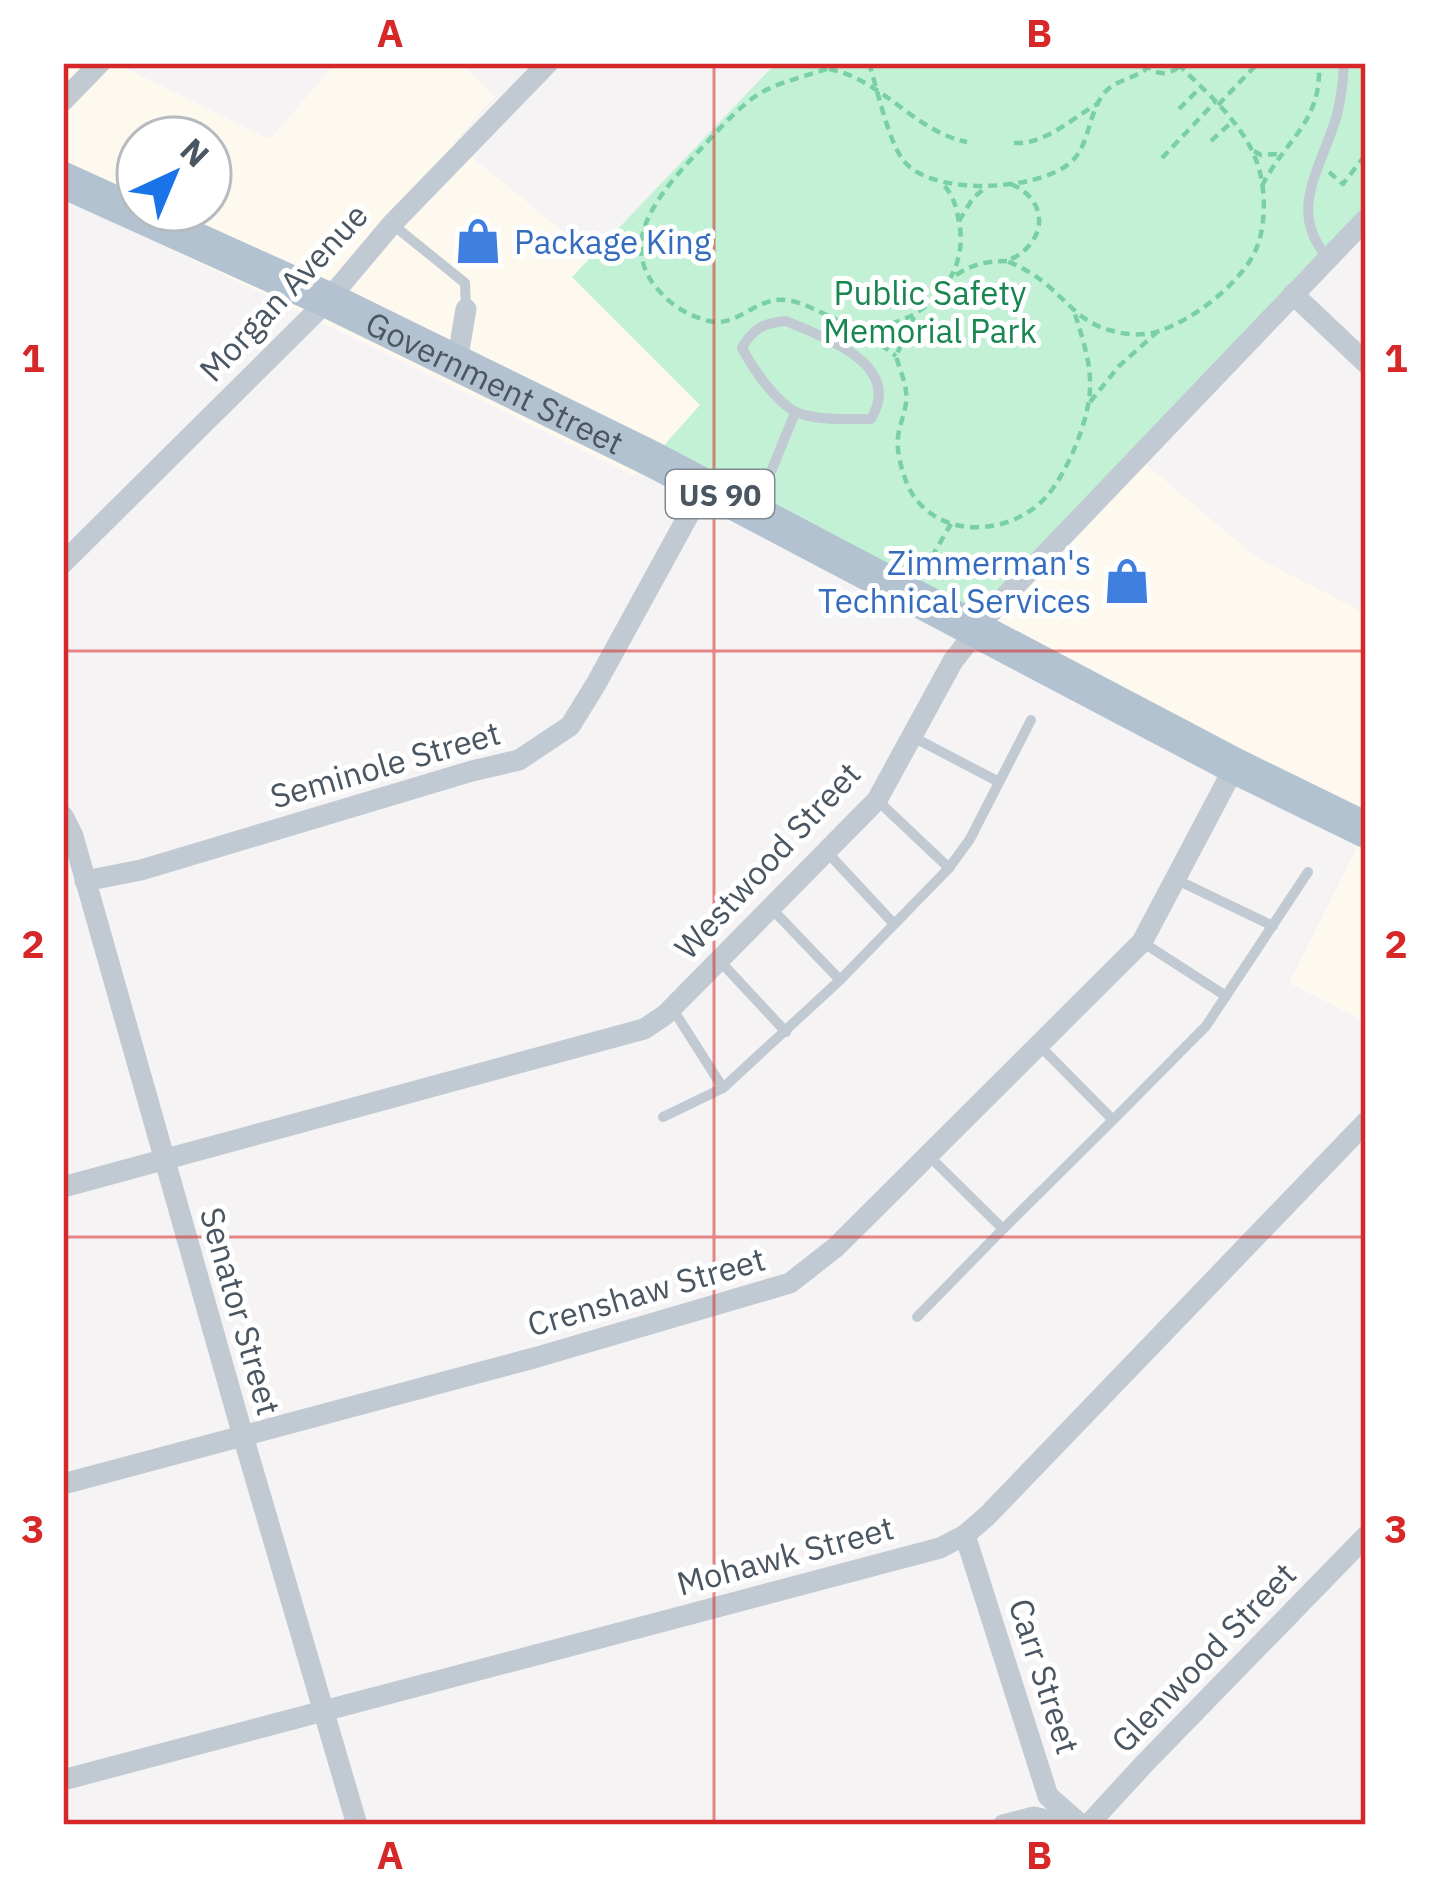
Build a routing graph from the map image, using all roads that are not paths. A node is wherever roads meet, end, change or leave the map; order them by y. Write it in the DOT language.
graph roads {
  1 [pos="100,63"];
  2 [pos="548,63"];
  3 [pos="1344,63"];
  4 [pos="63,101"];
  5 [pos="63,179"];
  6 [pos="1366,219"];
  7 [pos="392,224"];
  8 [pos="1328,258"];
  9 [pos="1293,294"];
  10 [pos="328,300"];
  11 [pos="466,309"];
  12 [pos="457,362"];
  13 [pos="1366,363"];
  14 [pos="795,413"];
  15 [pos="704,487"];
  16 [pos="754,511"];
  17 [pos="63,563"];
  18 [pos="976,630"];
  19 [pos="1030,720"];
  20 [pos="911,736"];
  21 [pos="1235,766"];
  22 [pos="999,782"];
  23 [pos="877,800"];
  24 [pos="63,816"];
  25 [pos="1366,830"];
  26 [pos="826,851"];
  27 [pos="949,868"];
  28 [pos="1309,872"];
  29 [pos="1175,879"];
  30 [pos="86,881"];
  31 [pos="771,908"];
  32 [pos="895,924"];
  33 [pos="1273,926"];
  34 [pos="1142,942"];
  35 [pos="719,960"];
  36 [pos="840,980"];
  37 [pos="1226,996"];
  38 [pos="672,1008"];
  39 [pos="786,1032"];
  40 [pos="1040,1046"];
  41 [pos="723,1088"];
  42 [pos="663,1117"];
  43 [pos="1114,1120"];
  44 [pos="1366,1123"];
  45 [pos="929,1156"];
  46 [pos="164,1160"];
  47 [pos="63,1187"];
  48 [pos="1004,1228"];
  49 [pos="917,1317"];
  50 [pos="243,1436"];
  51 [pos="63,1484"];
  52 [pos="964,1535"];
  53 [pos="1366,1536"];
  54 [pos="325,1711"];
  55 [pos="63,1780"];
  56 [pos="357,1825"];
  57 [pos="1003,1825"];
  58 [pos="1069,1825"];
  59 [pos="1084,1825"];
  1 -- 4 [label="street"];
  2 -- 7 [label="street, Morgan Avenue"];
  3 -- 8 [label="lane"];
  5 -- 10 [label="main road, Government Street / US 90"];
  6 -- 8 [label="street, Westwood Street"];
  7 -- 10 [label="street, Morgan Avenue"];
  7 -- 11 [label="lane"];
  8 -- 9 [label="street, Westwood Street"];
  9 -- 13 [label="street"];
  9 -- 18 [label="street, Westwood Street"];
  10 -- 12 [label="main road, Government Street / US 90"];
  10 -- 17 [label="street, Morgan Avenue"];
  11 -- 12 [label="street"];
  12 -- 15 [label="main road, Government Street / US 90"];
  14 -- 14 [label="lane"];
  14 -- 16 [label="lane"];
  15 -- 16 [label="main road, Government Street / US 90"];
  15 -- 30 [label="street, Seminole Street"];
  16 -- 18 [label="main road, Government Street / US 90"];
  18 -- 20 [label="street, Westwood Street"];
  18 -- 21 [label="main road, Government Street / US 90"];
  19 -- 22 [label="lane"];
  20 -- 22 [label="lane"];
  20 -- 23 [label="street, Westwood Street"];
  21 -- 25 [label="main road, Government Street / US 90"];
  21 -- 29 [label="street, Crenshaw Street"];
  22 -- 27 [label="lane"];
  23 -- 26 [label="street, Westwood Street"];
  23 -- 27 [label="lane"];
  24 -- 30 [label="street, Senator Street"];
  26 -- 31 [label="street, Westwood Street"];
  26 -- 32 [label="lane"];
  27 -- 32 [label="lane"];
  28 -- 33 [label="lane"];
  29 -- 33 [label="lane"];
  29 -- 34 [label="street, Crenshaw Street"];
  30 -- 46 [label="street, Senator Street"];
  31 -- 35 [label="street, Westwood Street"];
  31 -- 36 [label="lane"];
  32 -- 36 [label="lane"];
  33 -- 37 [label="lane"];
  34 -- 37 [label="lane"];
  34 -- 40 [label="street, Crenshaw Street"];
  35 -- 38 [label="street, Westwood Street"];
  35 -- 39 [label="lane"];
  36 -- 39 [label="lane"];
  37 -- 43 [label="lane"];
  38 -- 41 [label="lane"];
  38 -- 46 [label="street, Westwood Street"];
  39 -- 41 [label="lane"];
  40 -- 43 [label="lane"];
  40 -- 45 [label="street, Crenshaw Street"];
  41 -- 42 [label="lane"];
  43 -- 48 [label="lane"];
  44 -- 52 [label="street, Mohawk Street"];
  45 -- 48 [label="lane"];
  45 -- 50 [label="street, Crenshaw Street"];
  46 -- 47 [label="street, Westwood Street"];
  46 -- 50 [label="street, Senator Street"];
  48 -- 49 [label="lane"];
  50 -- 51 [label="street, Crenshaw Street"];
  50 -- 54 [label="street, Senator Street"];
  52 -- 54 [label="street, Mohawk Street"];
  52 -- 59 [label="street, Carr Street"];
  53 -- 59 [label="street, Glenwood Street"];
  54 -- 55 [label="street, Mohawk Street"];
  54 -- 56 [label="street, Senator Street"];
  57 -- 58 [label="street"];
}
